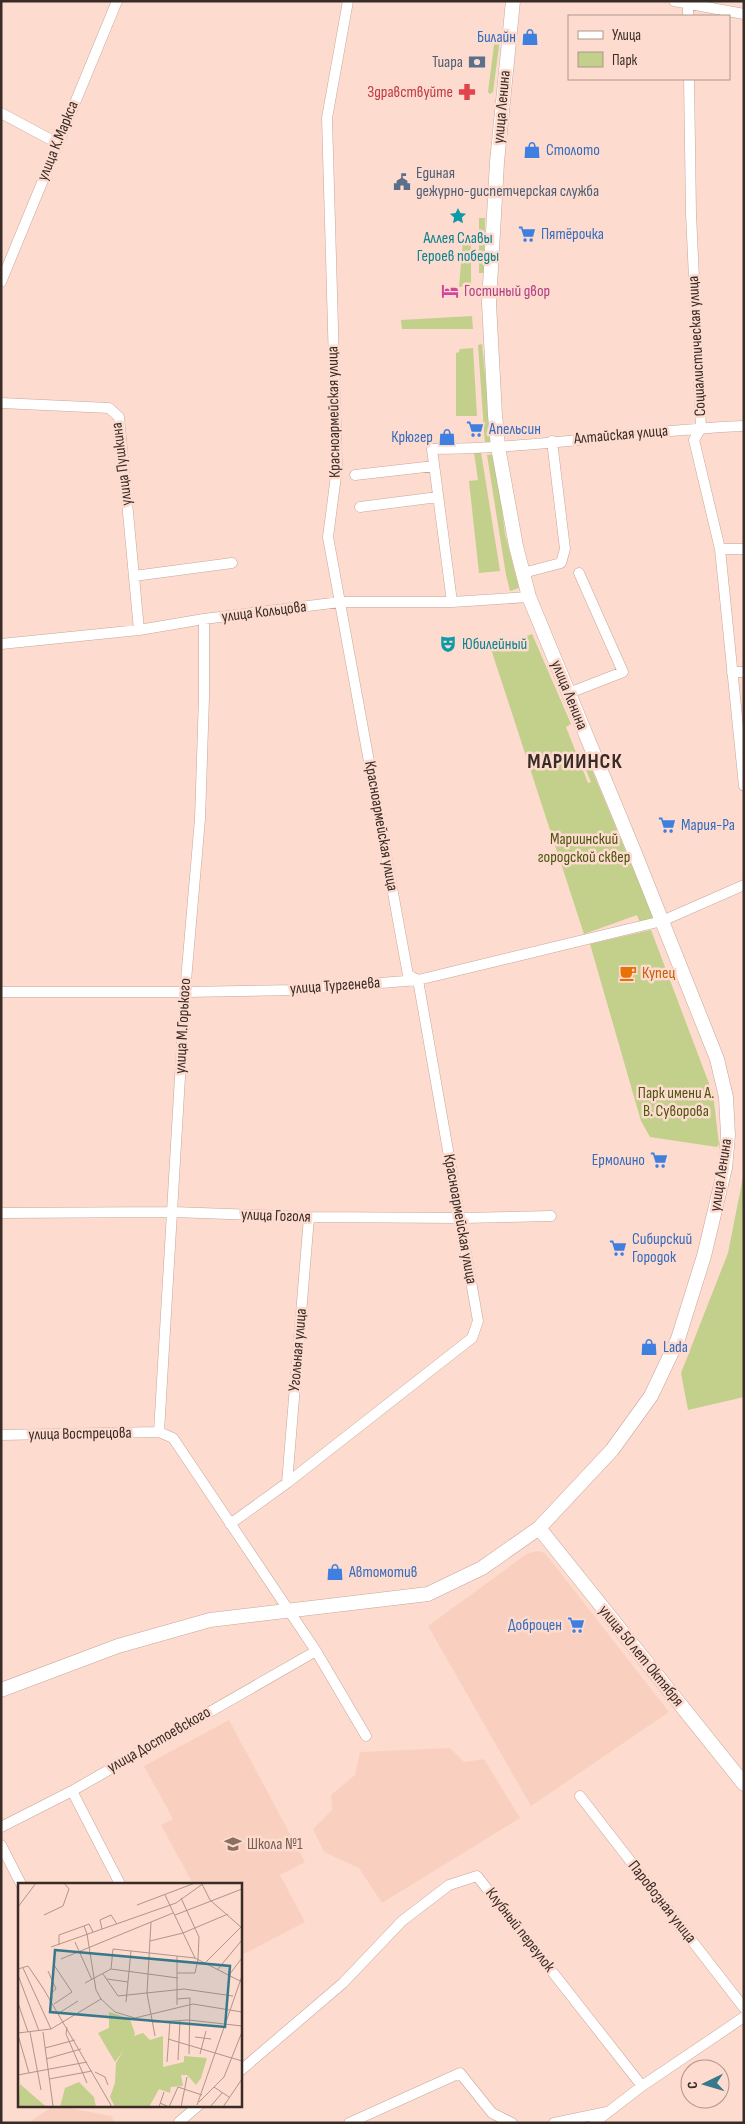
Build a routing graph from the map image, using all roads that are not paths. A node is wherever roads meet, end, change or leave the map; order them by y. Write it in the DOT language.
graph roads {
  1 [pos="348,1"];
  2 [pos="513,1"];
  3 [pos="674,1"];
  4 [pos="688,2"];
  5 [pos="113,3"];
  6 [pos="744,14"];
  7 [pos="688,15"];
  8 [pos="689,80"];
  9 [pos="1,113"];
  10 [pos="57,143"];
  11 [pos="1,282"];
  12 [pos="1,404"];
  13 [pos="744,426"];
  14 [pos="701,428"];
  15 [pos="552,441"];
  16 [pos="498,447"];
  17 [pos="434,466"];
  18 [pos="356,475"];
  19 [pos="438,498"];
  20 [pos="360,507"];
  21 [pos="720,549"];
  22 [pos="744,549"];
  23 [pos="232,563"];
  24 [pos="523,573"];
  25 [pos="579,573"];
  26 [pos="134,576"];
  27 [pos="529,597"];
  28 [pos="340,602"];
  29 [pos="452,602"];
  30 [pos="204,619"];
  31 [pos="139,630"];
  32 [pos="1,644"];
  33 [pos="732,672"];
  34 [pos="744,672"];
  35 [pos="569,693"];
  36 [pos="744,786"];
  37 [pos="744,885"];
  38 [pos="662,921"];
  39 [pos="418,980"];
  40 [pos="1,992"];
  41 [pos="185,992"];
  42 [pos="173,1212"];
  43 [pos="1,1213"];
  44 [pos="551,1216"];
  45 [pos="309,1217"];
  46 [pos="460,1218"];
  47 [pos="158,1432"];
  48 [pos="1,1435"];
  49 [pos="287,1483"];
  50 [pos="230,1524"];
  51 [pos="539,1528"];
  52 [pos="289,1610"];
  53 [pos="316,1651"];
  54 [pos="1,1690"];
  55 [pos="366,1736"];
  56 [pos="744,1784"];
  57 [pos="72,1791"];
  58 [pos="580,1796"];
  59 [pos="1,1827"];
  60 [pos="1,1845"];
  61 [pos="20,1883"];
  62 [pos="119,1883"];
  63 [pos="744,2008"];
  64 [pos="744,2017"];
  65 [pos="241,2070"];
  66 [pos="642,2086"];
  67 [pos="198,2106"];
  68 [pos="608,2112"];
  69 [pos="179,2122"];
  70 [pos="349,2123"];
  71 [pos="512,2123"];
  72 [pos="554,2123"];
  73 [pos="594,2123"];
  1 -- 28 [label="street, Красноармейская улица"];
  2 -- 16 [label="main road, улица Ленина"];
  3 -- 4 [label="street"];
  4 -- 6 [label="street"];
  4 -- 7 [label="street"];
  5 -- 10 [label="street, улица К.Маркса"];
  8 -- 14 [label="street, Социалистическая улица"];
  9 -- 10 [label="street"];
  10 -- 11 [label="street, улица К.Маркса"];
  12 -- 26 [label="street, улица Пушкина"];
  13 -- 14 [label="street, Алтайская улица"];
  14 -- 15 [label="street, Алтайская улица"];
  14 -- 21 [label="street, Социалистическая улица"];
  15 -- 16 [label="street, Алтайская улица"];
  15 -- 24 [label="street"];
  16 -- 17 [label="street, Алтайская улица"];
  16 -- 24 [label="main road, улица Ленина"];
  17 -- 18 [label="street"];
  17 -- 19 [label="street"];
  19 -- 20 [label="street"];
  19 -- 29 [label="street"];
  21 -- 22 [label="street"];
  21 -- 33 [label="street, Социалистическая улица"];
  23 -- 26 [label="street"];
  24 -- 27 [label="main road, улица Ленина"];
  25 -- 35 [label="street"];
  26 -- 31 [label="street, улица Пушкина"];
  27 -- 29 [label="street, улица Кольцова"];
  27 -- 35 [label="main road, улица Ленина"];
  28 -- 29 [label="street, улица Кольцова"];
  28 -- 30 [label="street, улица Кольцова"];
  28 -- 39 [label="street, Красноармейская улица"];
  30 -- 31 [label="street, улица Кольцова"];
  30 -- 41 [label="street, улица М.Горького"];
  31 -- 32 [label="street, улица Кольцова"];
  33 -- 34 [label="street"];
  33 -- 36 [label="street, Социалистическая улица"];
  35 -- 38 [label="main road, улица Ленина"];
  37 -- 38 [label="street, улица Тургенева"];
  38 -- 39 [label="street, улица Тургенева"];
  38 -- 51 [label="main road, улица Ленина"];
  39 -- 41 [label="street, улица Тургенева"];
  39 -- 46 [label="street, Красноармейская улица"];
  40 -- 41 [label="street, улица Тургенева"];
  41 -- 42 [label="street, улица М.Горького"];
  42 -- 43 [label="street, улица Гоголя"];
  42 -- 45 [label="street, улица Гоголя"];
  42 -- 47 [label="street, улица М.Горького"];
  44 -- 46 [label="street, улица Гоголя"];
  45 -- 46 [label="street, улица Гоголя"];
  45 -- 49 [label="street, Угольная улица"];
  46 -- 49 [label="street, Красноармейская улица"];
  47 -- 48 [label="street, улица Вострецова"];
  47 -- 50 [label="street"];
  49 -- 50 [label="street, Красноармейская улица"];
  50 -- 52 [label="street"];
  51 -- 52 [label="main road, улица Ленина"];
  51 -- 56 [label="main road, улица 50 лет Октября"];
  52 -- 53 [label="street"];
  52 -- 54 [label="main road, улица Ленина"];
  53 -- 55 [label="street"];
  53 -- 57 [label="street, улица Достоевского"];
  57 -- 59 [label="street, улица Достоевского"];
  57 -- 62 [label="street"];
  58 -- 63 [label="street, Паровозная улица"];
  60 -- 61 [label="street"];
  64 -- 66 [label="street"];
  65 -- 66 [label="street, Клубный переулок"];
  66 -- 68 [label="street"];
  67 -- 69 [label="street"];
  68 -- 72 [label="street"];
  68 -- 73 [label="street"];
  70 -- 71 [label="street"];
}
